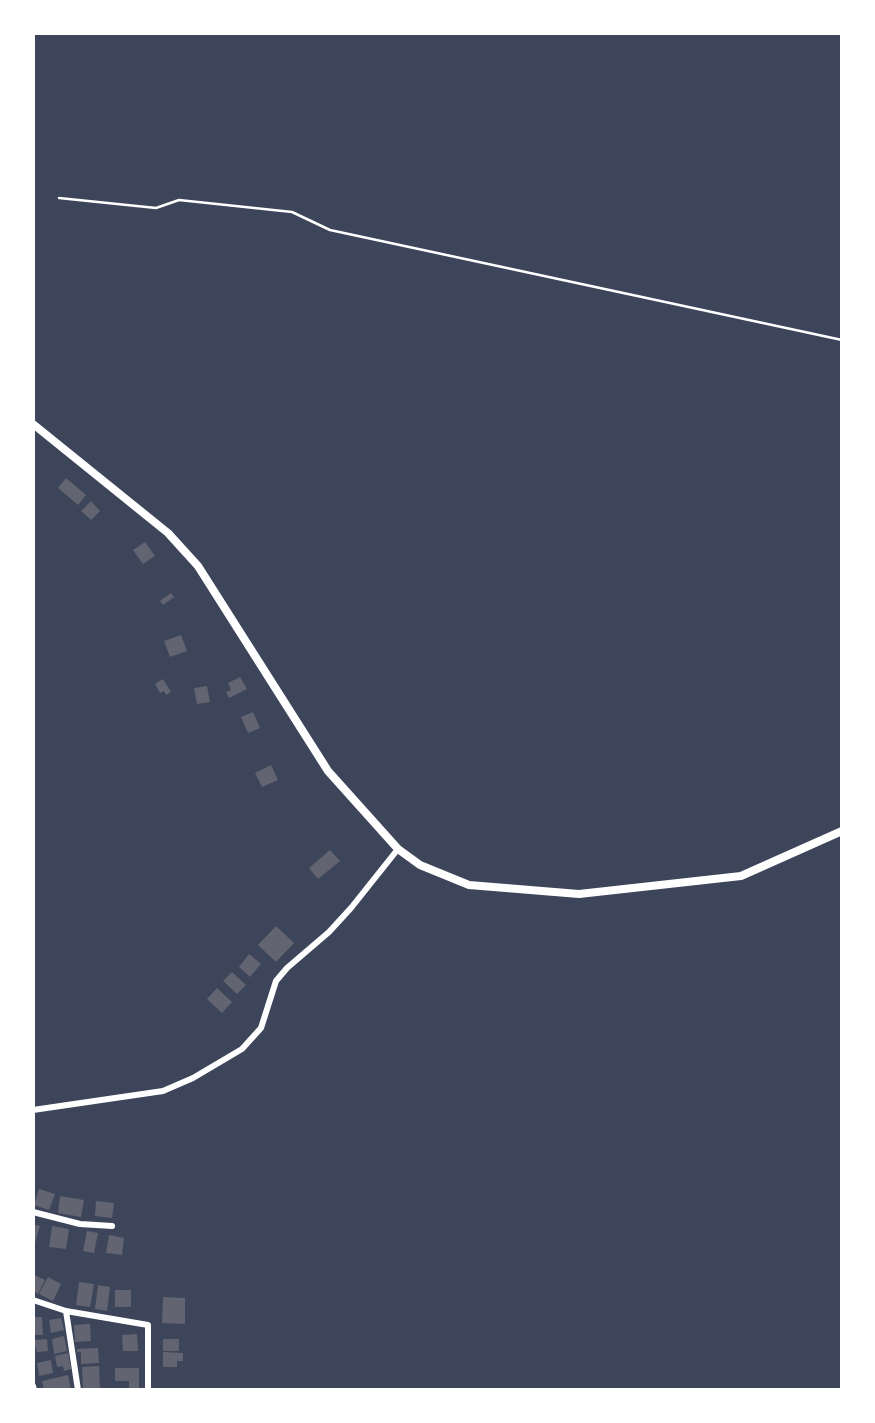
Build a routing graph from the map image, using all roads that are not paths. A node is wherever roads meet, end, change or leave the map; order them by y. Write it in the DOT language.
graph roads {
  1 [pos="59,198"];
  2 [pos="842,340"];
  3 [pos="33,424"];
  4 [pos="842,831"];
  5 [pos="398,849"];
  6 [pos="33,1110"];
  7 [pos="33,1212"];
  8 [pos="112,1226"];
  9 [pos="33,1300"];
  10 [pos="66,1311"];
  11 [pos="79,1390"];
  12 [pos="148,1390"];
  1 -- 2 [label="lane"];
  3 -- 5 [label="street"];
  4 -- 5 [label="street"];
  5 -- 6 [label="street"];
  7 -- 8 [label="street"];
  9 -- 10 [label="street"];
  10 -- 11 [label="street"];
  10 -- 12 [label="street"];
}
